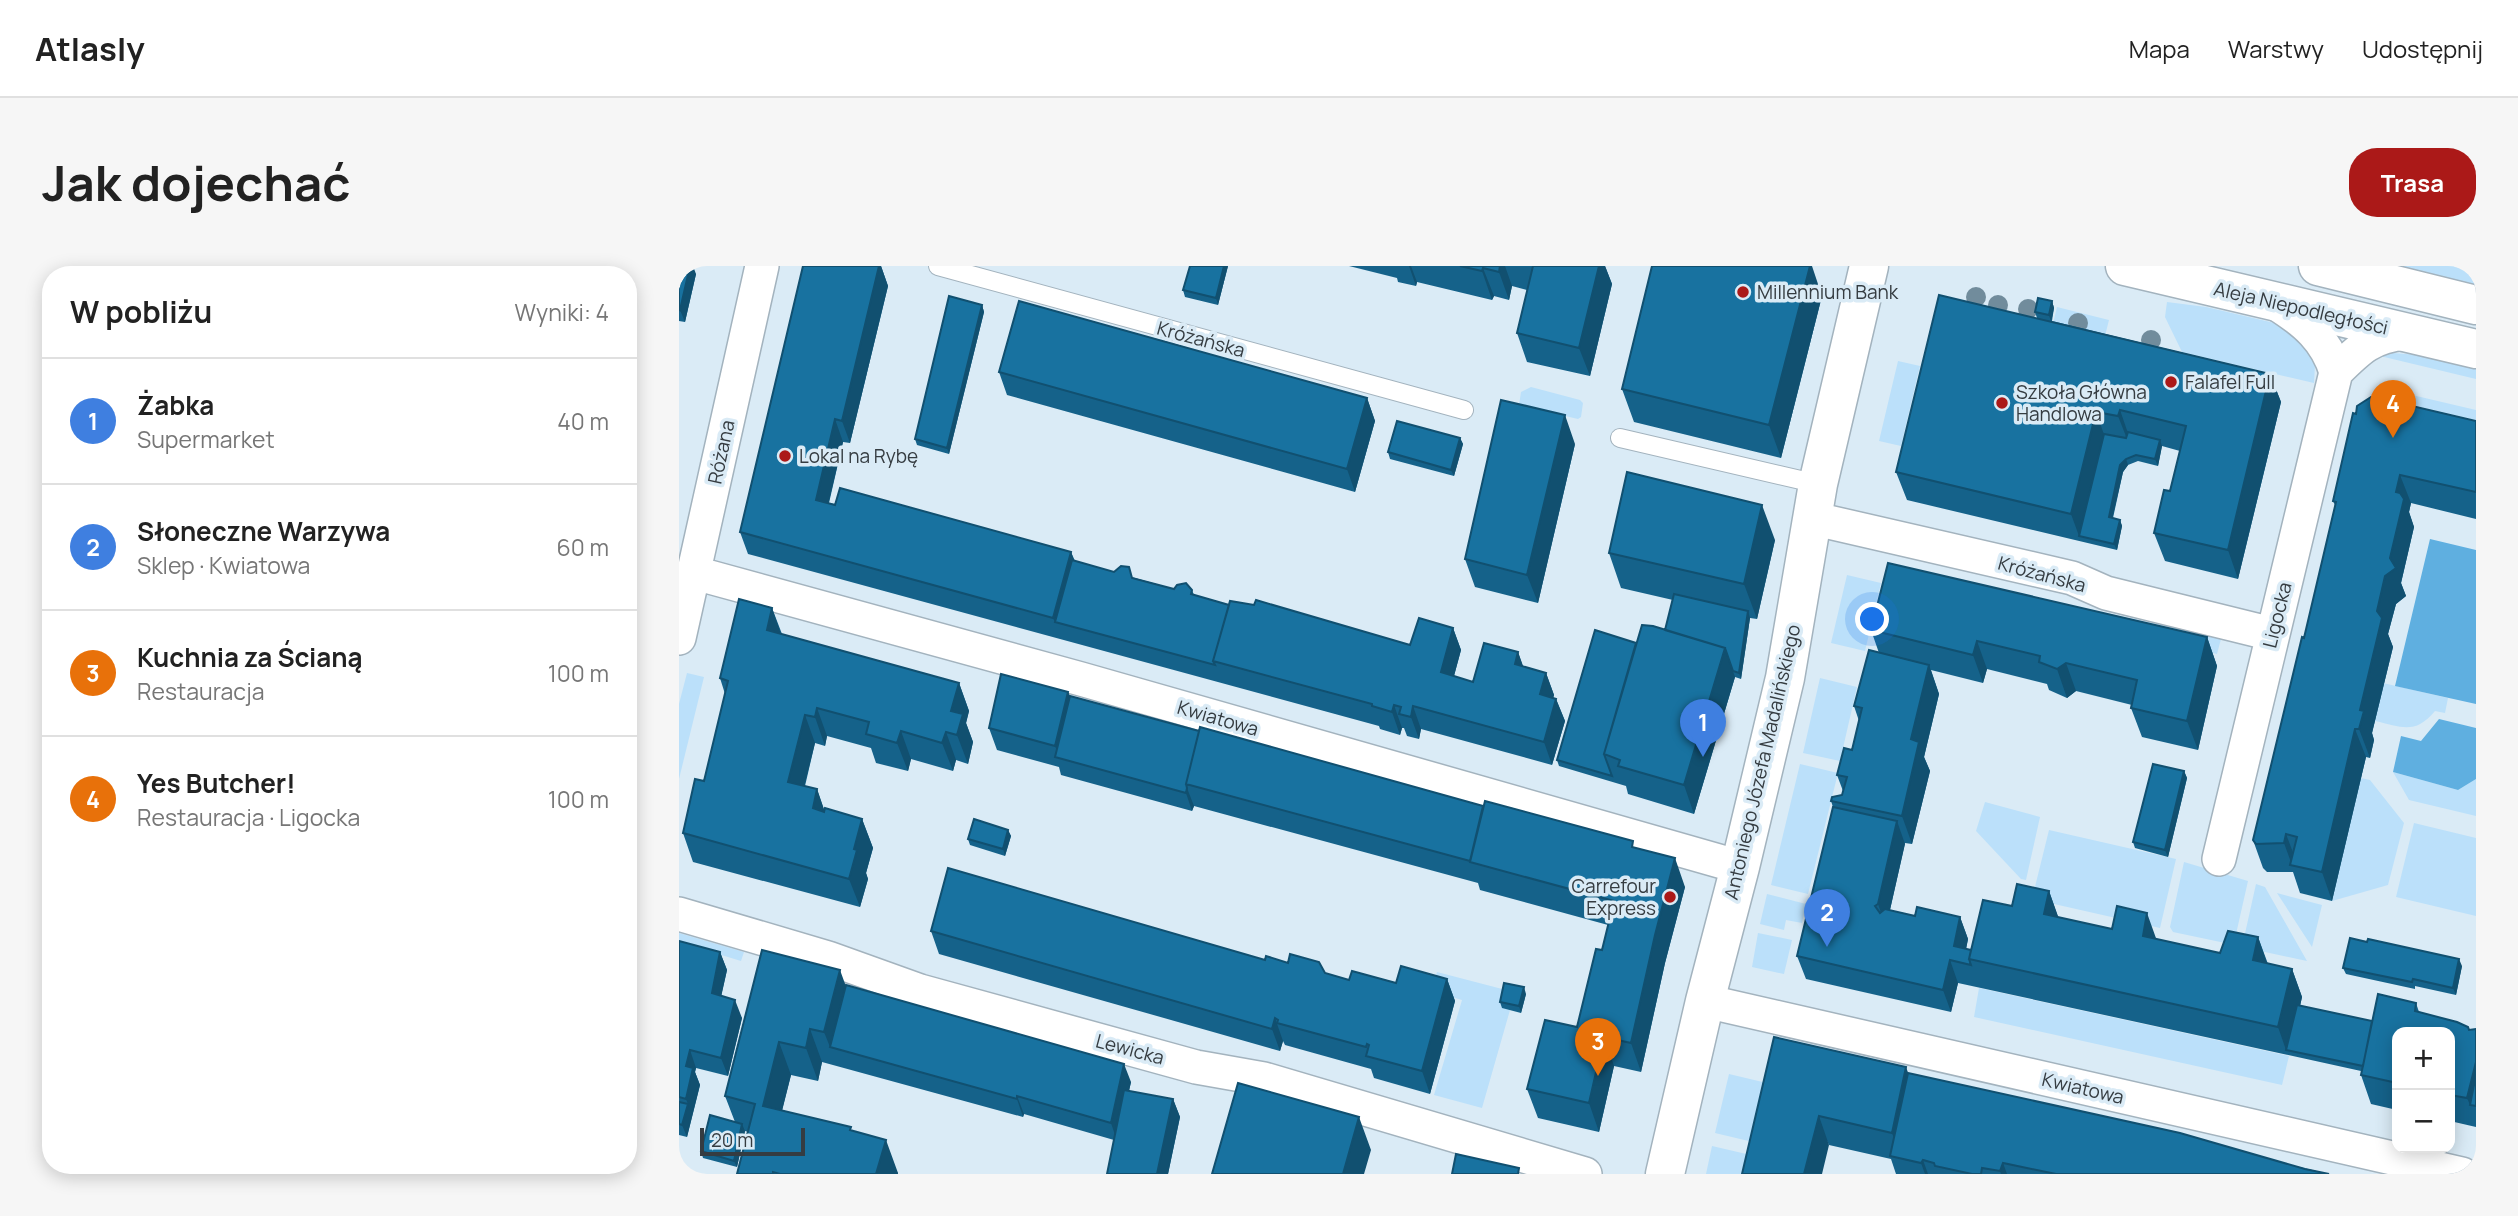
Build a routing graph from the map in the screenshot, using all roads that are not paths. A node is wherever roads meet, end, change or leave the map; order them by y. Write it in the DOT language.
graph roads {
  1 [pos="762,266"];
  2 [pos="938,266"];
  3 [pos="1869,266"];
  4 [pos="2125,266"];
  5 [pos="2318,266"];
  6 [pos="2360,272"];
  7 [pos="2272,301"];
  8 [pos="2476,305"];
  9 [pos="2405,333"];
  10 [pos="2476,349"];
  11 [pos="2336,372"];
  12 [pos="1464,410"];
  13 [pos="1620,439"];
  14 [pos="1815,501"];
  15 [pos="695,573"];
  16 [pos="2272,634"];
  17 [pos="679,638"];
  18 [pos="2219,859"];
  19 [pos="1740,867"];
  20 [pos="679,914"];
  21 [pos="1705,1001"];
  22 [pos="1585,1174"];
  23 [pos="1665,1174"];
  24 [pos="2462,1174"];
  1 -- 15 [label="street, Różana"];
  2 -- 12 [label="lane, Króżańska"];
  3 -- 14 [label="street, Antoniego Józefa Madalińskiego"];
  4 -- 7 [label="street, Aleja Niepodległości"];
  5 -- 6 [label="street"];
  6 -- 8 [label="street"];
  7 -- 9 [label="street, Aleja Niepodległości"];
  7 -- 11 [label="street"];
  9 -- 10 [label="street, Aleja Niepodległości"];
  9 -- 11 [label="street"];
  11 -- 16 [label="street, Ligocka"];
  13 -- 14 [label="lane, Króżańska"];
  14 -- 16 [label="street, Króżańska"];
  14 -- 19 [label="street, Antoniego Józefa Madalińskiego"];
  15 -- 17 [label="street, Różana"];
  15 -- 19 [label="street, Kwiatowa"];
  16 -- 18 [label="street, Ligocka"];
  19 -- 21 [label="street, Antoniego Józefa Madalińskiego"];
  20 -- 22 [label="street, Lewicka"];
  21 -- 23 [label="street, Antoniego Józefa Madalińskiego"];
  21 -- 24 [label="street, Kwiatowa"];
}
